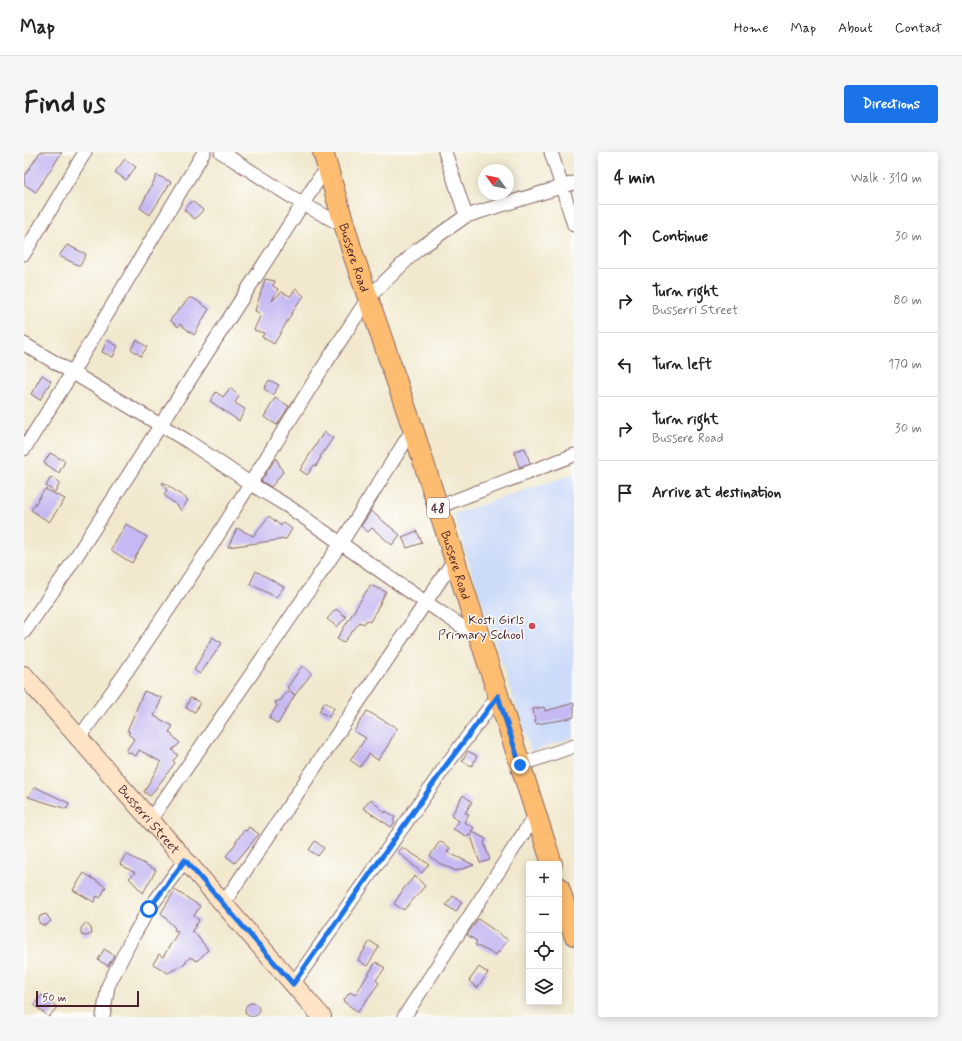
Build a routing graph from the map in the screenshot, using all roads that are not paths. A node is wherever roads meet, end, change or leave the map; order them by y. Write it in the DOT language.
graph roads {
  1 [pos="85,152"];
  2 [pos="204,152"];
  3 [pos="221,152"];
  4 [pos="445,152"];
  5 [pos="551,152"];
  6 [pos="325,159"];
  7 [pos="568,184"];
  8 [pos="303,204"];
  9 [pos="466,216"];
  10 [pos="574,225"];
  11 [pos="344,226"];
  12 [pos="24,254"];
  13 [pos="368,298"];
  14 [pos="24,344"];
  15 [pos="72,372"];
  16 [pos="160,425"];
  17 [pos="413,429"];
  18 [pos="24,449"];
  19 [pos="574,455"];
  20 [pos="251,484"];
  21 [pos="438,507"];
  22 [pos="341,543"];
  23 [pos="454,560"];
  24 [pos="426,602"];
  25 [pos="24,632"];
  26 [pos="479,638"];
  27 [pos="24,675"];
  28 [pos="498,696"];
  29 [pos="79,738"];
  30 [pos="574,746"];
  31 [pos="520,765"];
  32 [pos="536,814"];
  33 [pos="150,820"];
  34 [pos="185,860"];
  35 [pos="551,861"];
  36 [pos="562,897"];
  37 [pos="223,904"];
  38 [pos="574,934"];
  39 [pos="293,984"];
  40 [pos="103,1017"];
  41 [pos="322,1017"];
  42 [pos="404,1017"];
  1 -- 12 [label="street"];
  2 -- 15 [label="street"];
  3 -- 8 [label="street"];
  4 -- 9 [label="street"];
  5 -- 7 [label="street"];
  6 -- 8 [label="street"];
  6 -- 11 [label="main road, Bussere Road / 48"];
  7 -- 9 [label="street"];
  7 -- 10 [label="street"];
  8 -- 11 [label="street"];
  8 -- 16 [label="street"];
  9 -- 13 [label="street"];
  11 -- 13 [label="main road, Bussere Road / 48"];
  13 -- 17 [label="main road, Bussere Road / 48"];
  13 -- 20 [label="street"];
  14 -- 15 [label="street"];
  15 -- 16 [label="street"];
  15 -- 18 [label="street"];
  16 -- 20 [label="street"];
  16 -- 25 [label="street"];
  17 -- 21 [label="main road, Bussere Road / 48"];
  17 -- 22 [label="street"];
  19 -- 21 [label="street"];
  20 -- 22 [label="street"];
  20 -- 29 [label="street"];
  21 -- 23 [label="main road, Bussere Road / 48"];
  22 -- 24 [label="street"];
  22 -- 33 [label="street"];
  23 -- 24 [label="street"];
  23 -- 26 [label="main road, Bussere Road / 48"];
  24 -- 26 [label="street"];
  24 -- 37 [label="street"];
  26 -- 28 [label="main road, Bussere Road / 48"];
  27 -- 29 [label="main road, Busserri Street"];
  28 -- 31 [label="main road, Bussere Road / 48"];
  28 -- 39 [label="street"];
  29 -- 33 [label="main road, Busserri Street"];
  30 -- 31 [label="street"];
  31 -- 32 [label="main road, Bussere Road / 48"];
  32 -- 35 [label="main road, Bussere Road / 48"];
  32 -- 42 [label="street"];
  33 -- 34 [label="main road, Busserri Street"];
  34 -- 37 [label="main road, Busserri Street"];
  34 -- 40 [label="street"];
  36 -- 38 [label="main road"];
  37 -- 39 [label="main road, Busserri Street"];
  39 -- 41 [label="main road, Busserri Street"];
}
